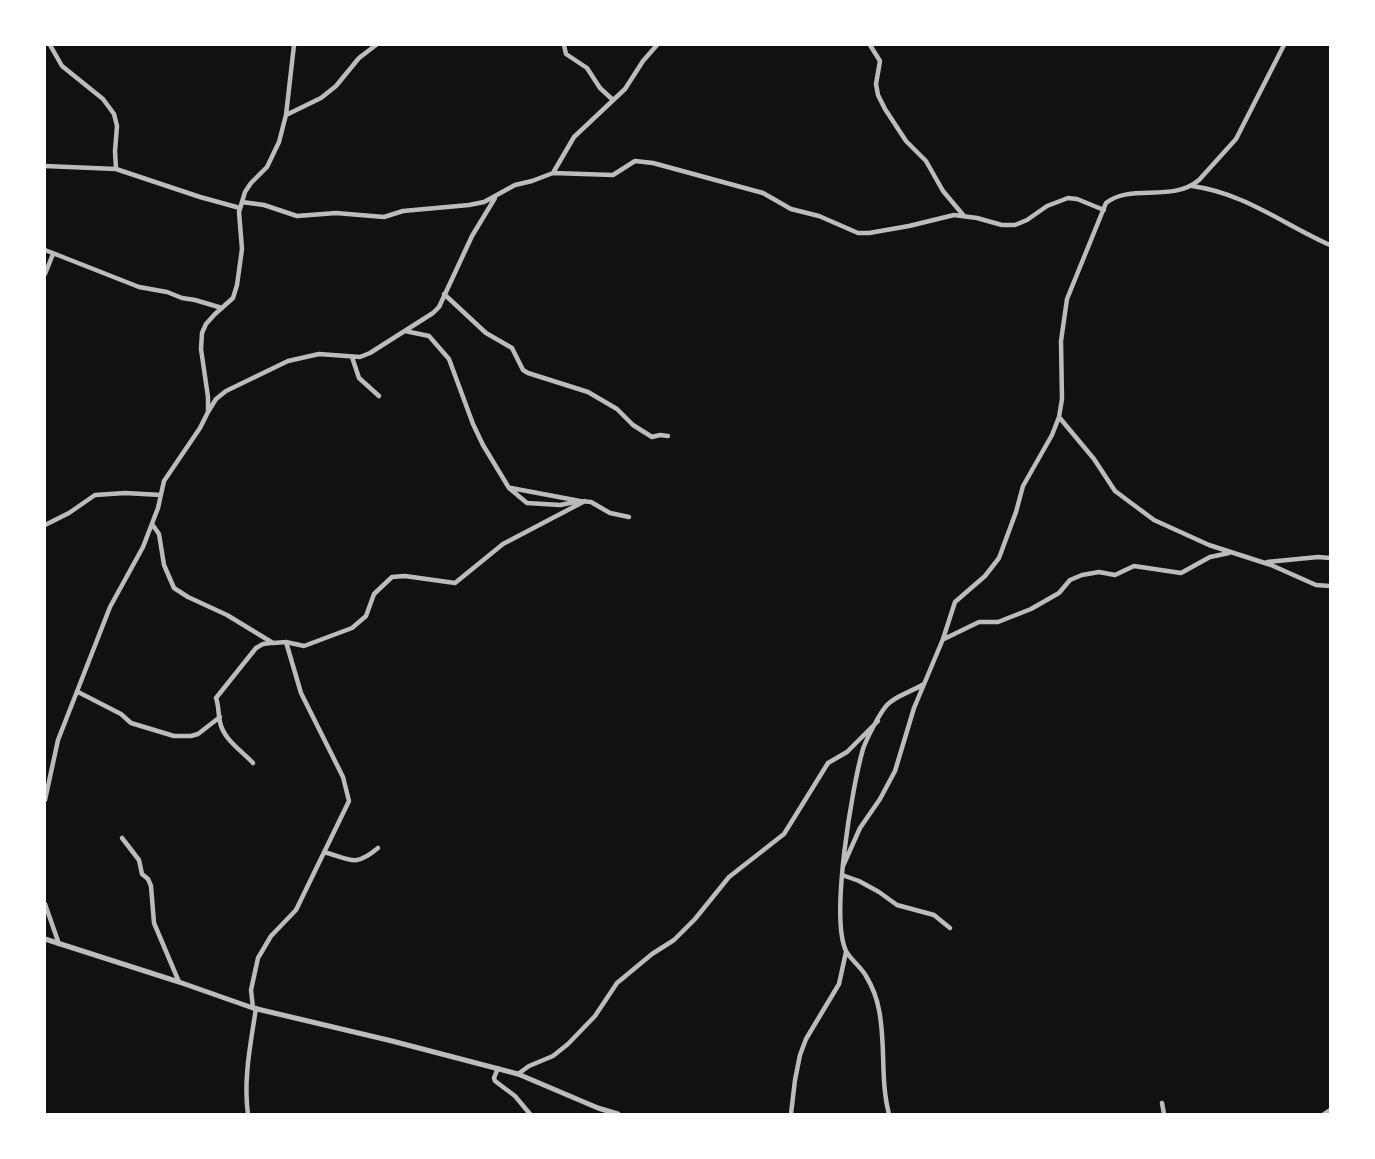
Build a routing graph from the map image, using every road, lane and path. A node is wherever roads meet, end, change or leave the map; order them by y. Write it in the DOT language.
graph roads {
  1 [pos="50,45"];
  2 [pos="294,45"];
  3 [pos="376,45"];
  4 [pos="564,45"];
  5 [pos="657,45"];
  6 [pos="870,45"];
  7 [pos="1284,45"];
  8 [pos="613,100"];
  9 [pos="286,115"];
  10 [pos="45,165"];
  11 [pos="116,169"];
  12 [pos="553,173"];
  13 [pos="1192,186"];
  14 [pos="496,196"];
  15 [pos="241,205"];
  16 [pos="1104,210"];
  17 [pos="964,216"];
  18 [pos="1330,245"];
  19 [pos="45,250"];
  20 [pos="53,254"];
  21 [pos="45,274"];
  22 [pos="444,294"];
  23 [pos="222,308"];
  24 [pos="405,331"];
  25 [pos="352,357"];
  26 [pos="379,396"];
  27 [pos="208,412"];
  28 [pos="1059,417"];
  29 [pos="668,436"];
  30 [pos="509,488"];
  31 [pos="160,495"];
  32 [pos="583,501"];
  33 [pos="629,518"];
  34 [pos="152,524"];
  35 [pos="45,525"];
  36 [pos="1231,554"];
  37 [pos="1330,558"];
  38 [pos="1261,562"];
  39 [pos="1330,586"];
  40 [pos="943,639"];
  41 [pos="286,642"];
  42 [pos="273,643"];
  43 [pos="922,684"];
  44 [pos="78,693"];
  45 [pos="220,717"];
  46 [pos="878,721"];
  47 [pos="252,763"];
  48 [pos="45,800"];
  49 [pos="122,838"];
  50 [pos="378,848"];
  51 [pos="324,852"];
  52 [pos="843,866"];
  53 [pos="842,875"];
  54 [pos="45,904"];
  55 [pos="950,928"];
  56 [pos="45,939"];
  57 [pos="59,945"];
  58 [pos="846,951"];
  59 [pos="179,982"];
  60 [pos="255,1008"];
  61 [pos="498,1068"];
  62 [pos="518,1074"];
  63 [pos="1162,1103"];
  64 [pos="1330,1110"];
  65 [pos="248,1114"];
  66 [pos="530,1114"];
  67 [pos="618,1114"];
  68 [pos="792,1114"];
  69 [pos="889,1114"];
  70 [pos="1164,1114"];
  71 [pos="1324,1114"];
  1 -- 11 [label="street"];
  2 -- 9 [label="street"];
  3 -- 9 [label="street"];
  4 -- 8 [label="street"];
  5 -- 8 [label="street"];
  6 -- 17 [label="street"];
  7 -- 13 [label="street"];
  8 -- 12 [label="street"];
  9 -- 15 [label="street"];
  10 -- 11 [label="street"];
  11 -- 15 [label="street"];
  12 -- 14 [label="street"];
  12 -- 17 [label="street"];
  13 -- 16 [label="street"];
  13 -- 18 [label="street"];
  14 -- 15 [label="street"];
  14 -- 22 [label="street"];
  15 -- 23 [label="street"];
  16 -- 17 [label="street"];
  16 -- 28 [label="street"];
  19 -- 20 [label="street"];
  20 -- 21 [label="street"];
  20 -- 23 [label="street"];
  22 -- 24 [label="street"];
  22 -- 29 [label="street"];
  23 -- 27 [label="street"];
  24 -- 25 [label="street"];
  24 -- 30 [label="street"];
  25 -- 26 [label="street"];
  25 -- 27 [label="street"];
  27 -- 31 [label="street"];
  28 -- 36 [label="street"];
  28 -- 40 [label="street"];
  30 -- 32 [label="street"];
  30 -- 32 [label="street"];
  31 -- 34 [label="street"];
  31 -- 35 [label="street"];
  32 -- 33 [label="street"];
  32 -- 41 [label="street"];
  34 -- 42 [label="street"];
  34 -- 44 [label="street"];
  36 -- 38 [label="street"];
  36 -- 40 [label="street"];
  37 -- 38 [label="street"];
  38 -- 39 [label="street"];
  40 -- 43 [label="street"];
  41 -- 42 [label="street"];
  41 -- 51 [label="street"];
  42 -- 45 [label="street"];
  43 -- 46 [label="street"];
  43 -- 52 [label="street"];
  44 -- 45 [label="street"];
  44 -- 48 [label="street"];
  45 -- 47 [label="street"];
  46 -- 52 [label="street"];
  46 -- 62 [label="street"];
  49 -- 59 [label="street"];
  50 -- 51 [label="street"];
  51 -- 60 [label="street"];
  52 -- 53 [label="street"];
  53 -- 55 [label="street"];
  53 -- 58 [label="street"];
  54 -- 57 [label="street"];
  56 -- 57 [label="street"];
  57 -- 59 [label="street"];
  58 -- 68 [label="street"];
  58 -- 69 [label="street"];
  59 -- 60 [label="street"];
  60 -- 61 [label="street"];
  60 -- 65 [label="street"];
  61 -- 62 [label="street"];
  61 -- 66 [label="street"];
  62 -- 67 [label="street"];
  63 -- 70 [label="street"];
  64 -- 71 [label="street"];
}
